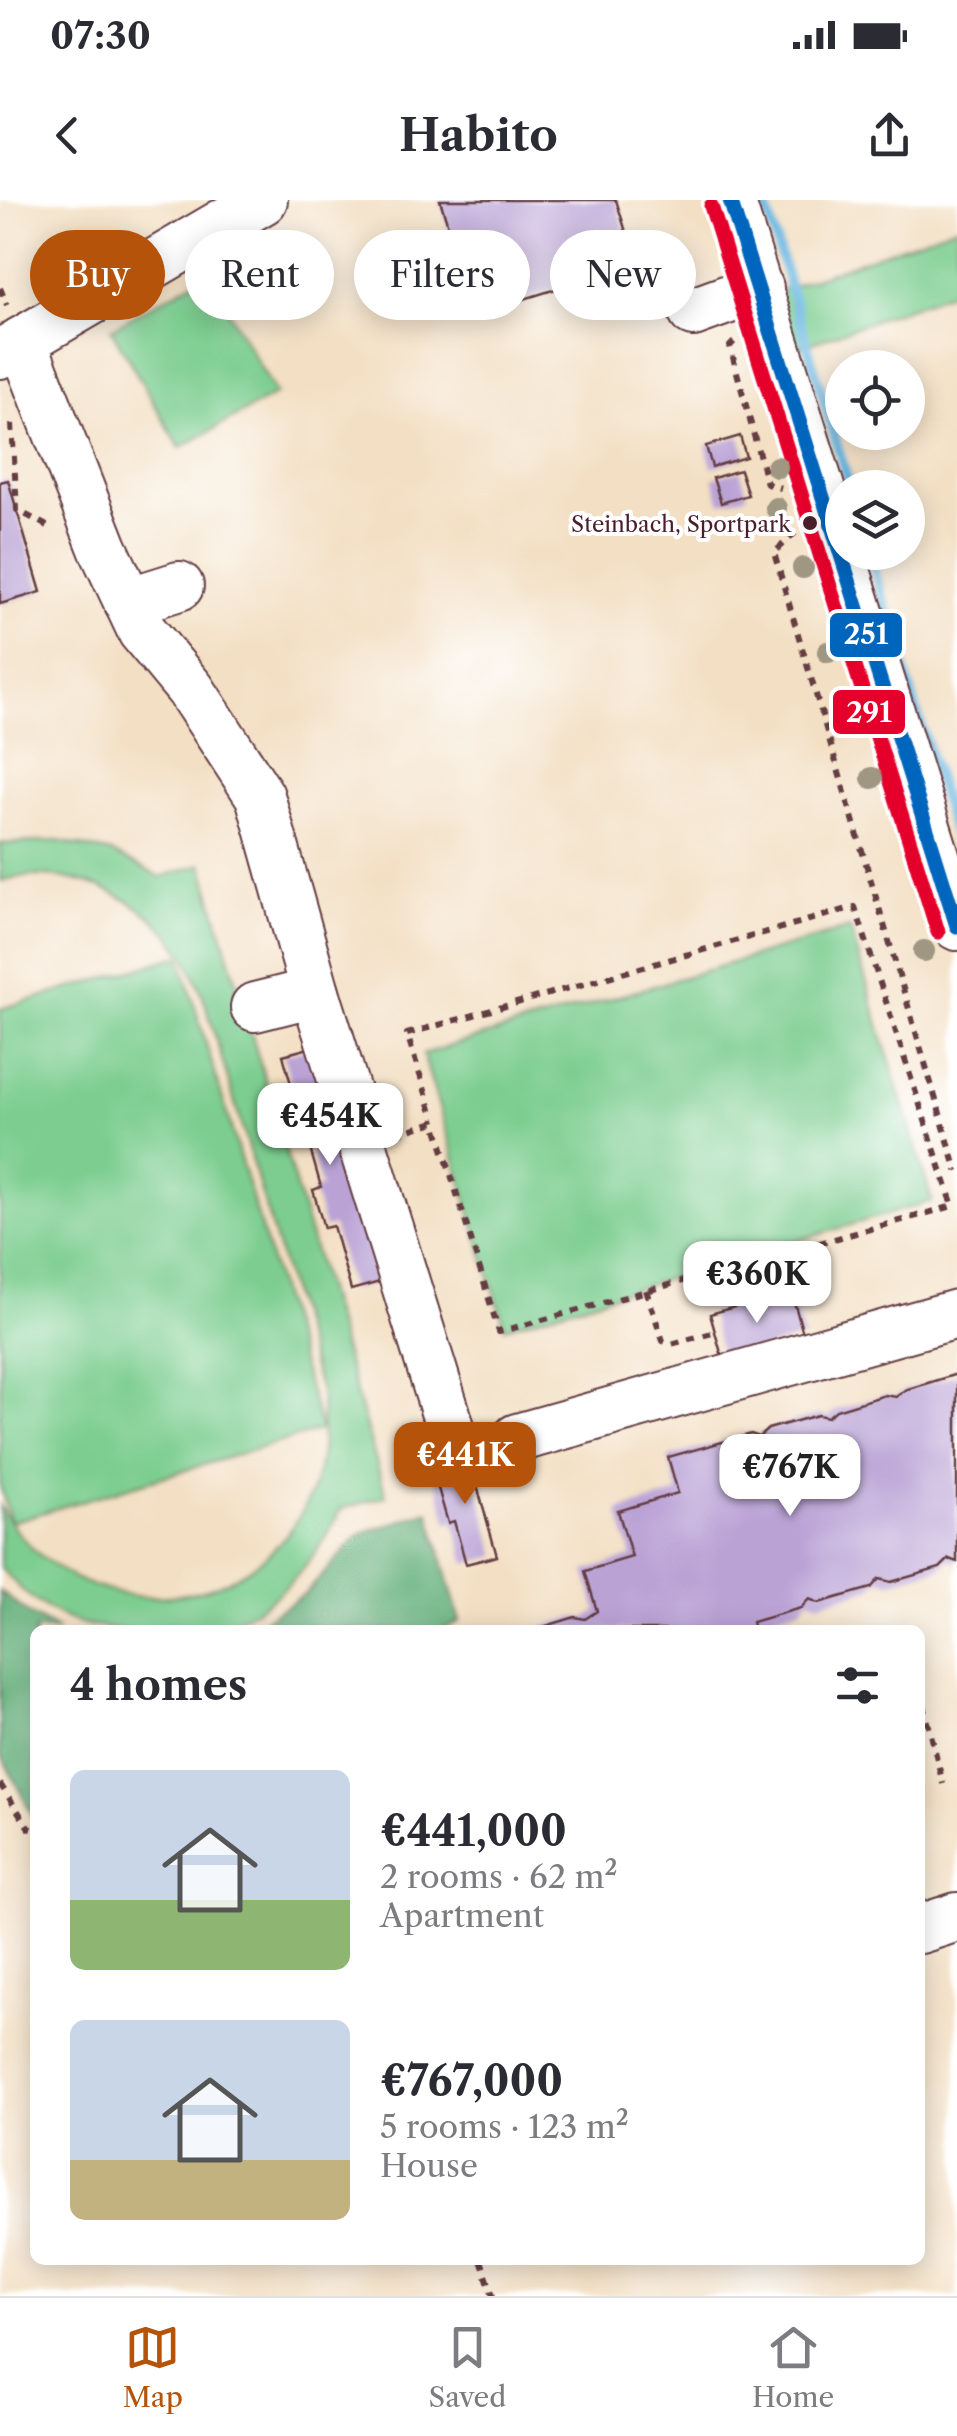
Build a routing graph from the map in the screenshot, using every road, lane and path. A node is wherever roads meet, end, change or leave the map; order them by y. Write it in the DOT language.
graph roads {
  1 [pos="263,200"];
  2 [pos="730,200"];
  3 [pos="759,288"];
  4 [pos="696,311"];
  5 [pos="740,336"];
  6 [pos="11,348"];
  7 [pos="792,492"];
  8 [pos="802,527"];
  9 [pos="179,586"];
  10 [pos="128,602"];
  11 [pos="957,926"];
  12 [pos="315,992"];
  13 [pos="256,1008"];
  14 [pos="434,1122"];
  15 [pos="362,1144"];
  16 [pos="957,1171"];
  17 [pos="646,1290"];
  18 [pos="957,1314"];
  19 [pos="716,1332"];
  20 [pos="516,1438"];
  21 [pos="454,1440"];
  22 [pos="925,1709"];
  23 [pos="0,1784"];
  24 [pos="943,1784"];
  25 [pos="30,1828"];
  26 [pos="957,1916"];
  27 [pos="925,1927"];
  28 [pos="483,2265"];
  29 [pos="494,2296"];
  1 -- 6 [label="street"];
  2 -- 3 [label="street"];
  3 -- 4 [label="street"];
  3 -- 11 [label="street"];
  5 -- 7 [label="path"];
  6 -- 10 [label="street"];
  8 -- 16 [label="path"];
  9 -- 10 [label="street"];
  10 -- 12 [label="street"];
  12 -- 13 [label="street"];
  12 -- 15 [label="street"];
  14 -- 15 [label="path"];
  14 -- 17 [label="path"];
  14 -- 17 [label="path"];
  15 -- 21 [label="street"];
  17 -- 19 [label="path"];
  18 -- 20 [label="street"];
  22 -- 24 [label="path"];
  23 -- 25 [label="path"];
  26 -- 27 [label="street"];
  28 -- 29 [label="path"];
}
